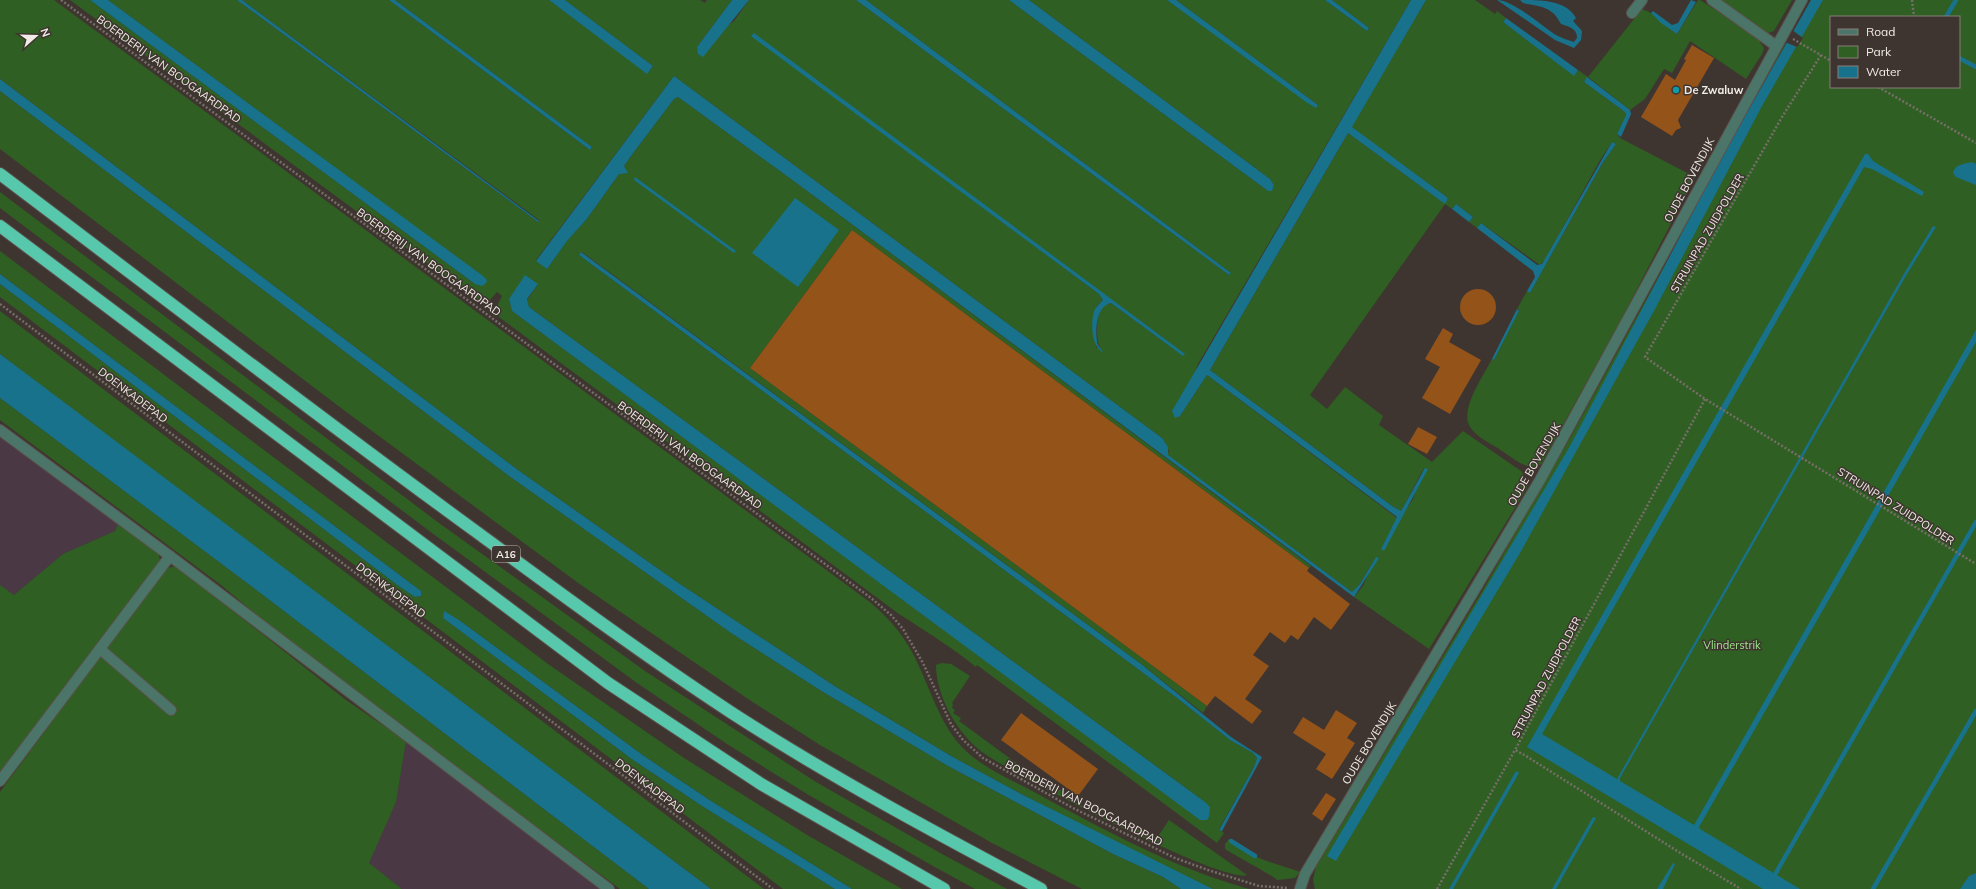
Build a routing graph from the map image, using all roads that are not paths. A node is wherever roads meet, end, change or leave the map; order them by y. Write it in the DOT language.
graph roads {
  1 [pos="1642,0"];
  2 [pos="1712,0"];
  3 [pos="1802,0"];
  4 [pos="1632,13"];
  5 [pos="1776,45"];
  6 [pos="0,174"];
  7 [pos="0,226"];
  8 [pos="0,430"];
  9 [pos="170,556"];
  10 [pos="100,649"];
  11 [pos="171,710"];
  12 [pos="0,781"];
  13 [pos="1300,888"];
  14 [pos="609,889"];
  15 [pos="944,889"];
  16 [pos="1041,889"];
  1 -- 4 [label="street"];
  2 -- 5 [label="street"];
  3 -- 5 [label="street, OUDE BOVENDIJK"];
  5 -- 13 [label="street, OUDE BOVENDIJK"];
  6 -- 16 [label="highway, A16"];
  7 -- 15 [label="highway"];
  8 -- 9 [label="street"];
  9 -- 10 [label="street"];
  9 -- 14 [label="street"];
  10 -- 11 [label="street"];
  10 -- 12 [label="street"];
}
